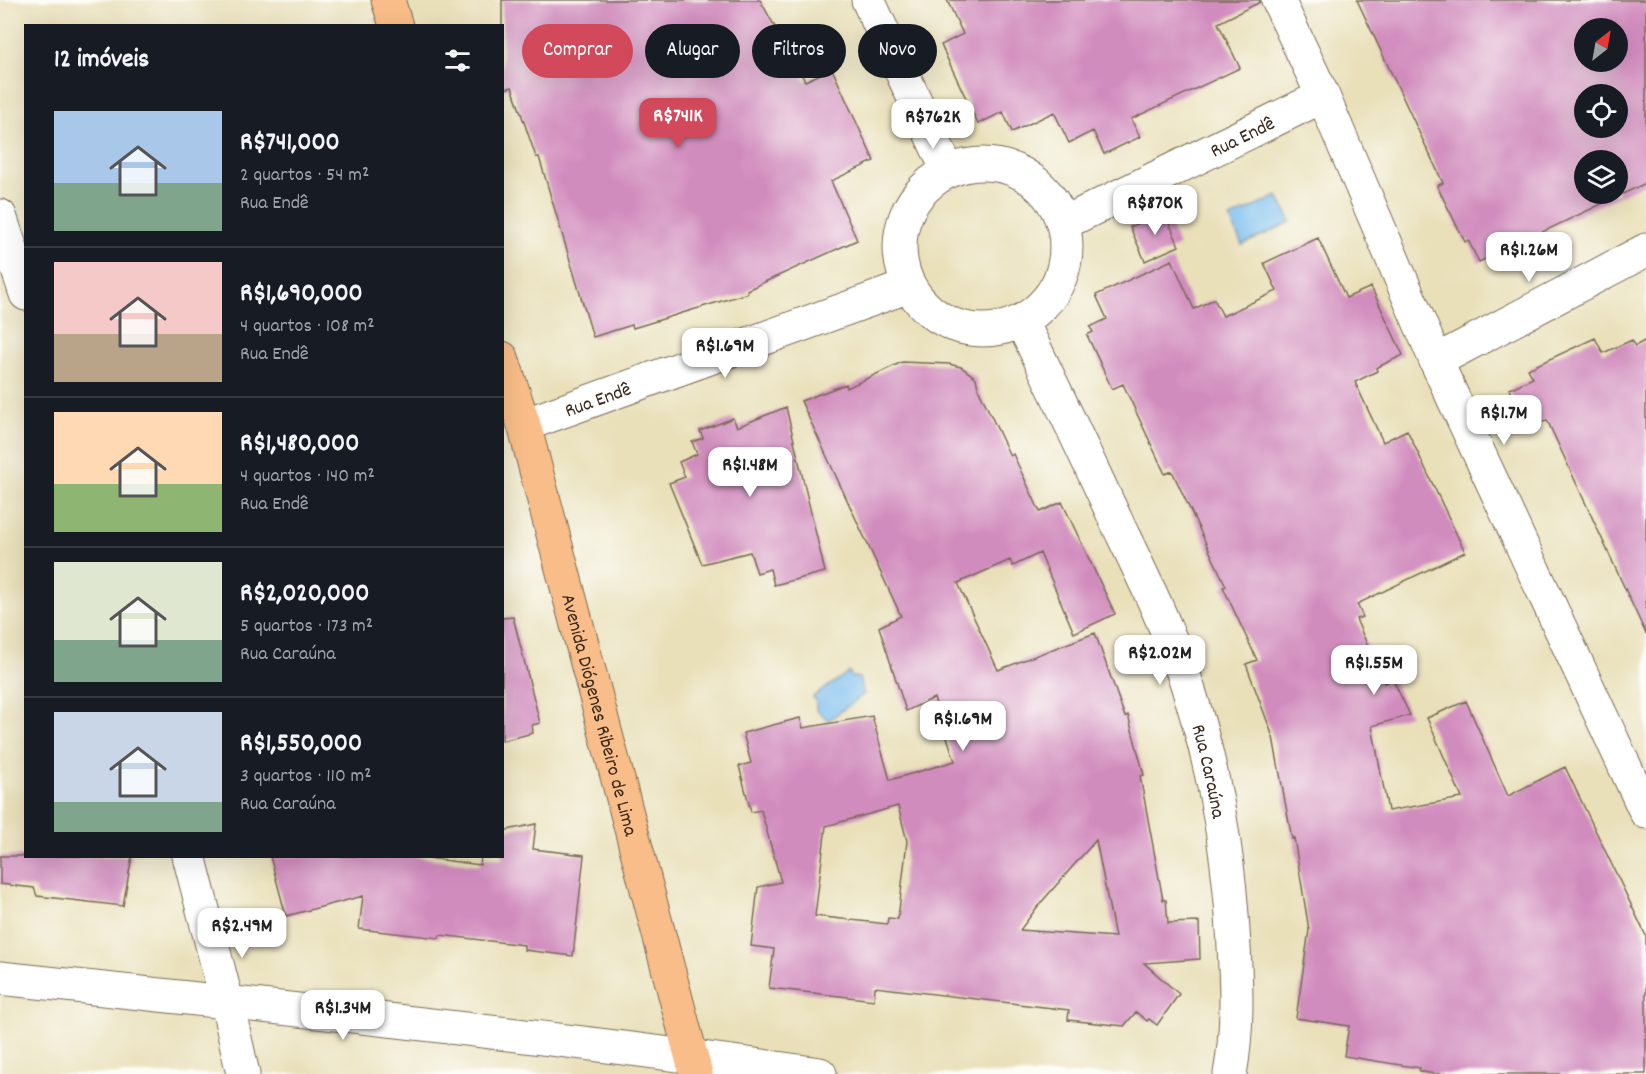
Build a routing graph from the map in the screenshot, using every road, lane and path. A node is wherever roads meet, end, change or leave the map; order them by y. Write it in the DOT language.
graph roads {
  1 [pos="388,0"];
  2 [pos="868,0"];
  3 [pos="1278,0"];
  4 [pos="395,24"];
  5 [pos="1323,96"];
  6 [pos="948,171"];
  7 [pos="0,216"];
  8 [pos="1064,224"];
  9 [pos="1646,250"];
  10 [pos="909,286"];
  11 [pos="24,288"];
  12 [pos="1022,322"];
  13 [pos="1436,361"];
  14 [pos="504,364"];
  15 [pos="524,425"];
  16 [pos="1646,812"];
  17 [pos="190,858"];
  18 [pos="0,978"];
  19 [pos="227,1002"];
  20 [pos="694,1065"];
  21 [pos="243,1074"];
  22 [pos="820,1074"];
  23 [pos="1230,1074"];
  1 -- 4 [label="main road"];
  2 -- 6 [label="street"];
  3 -- 5 [label="street"];
  5 -- 8 [label="street, Rua Endê"];
  5 -- 13 [label="street"];
  6 -- 8 [label="street"];
  6 -- 10 [label="street"];
  7 -- 11 [label="street"];
  8 -- 12 [label="street"];
  9 -- 13 [label="street"];
  10 -- 12 [label="street"];
  10 -- 15 [label="street, Rua Endê"];
  12 -- 23 [label="street, Rua Caraúna"];
  13 -- 16 [label="street"];
  14 -- 15 [label="main road, Avenida Diógenes Ribeiro de Lima"];
  15 -- 20 [label="main road, Avenida Diógenes Ribeiro de Lima"];
  17 -- 19 [label="street"];
  18 -- 19 [label="street"];
  19 -- 20 [label="street"];
  19 -- 21 [label="street"];
  20 -- 22 [label="street"];
}
